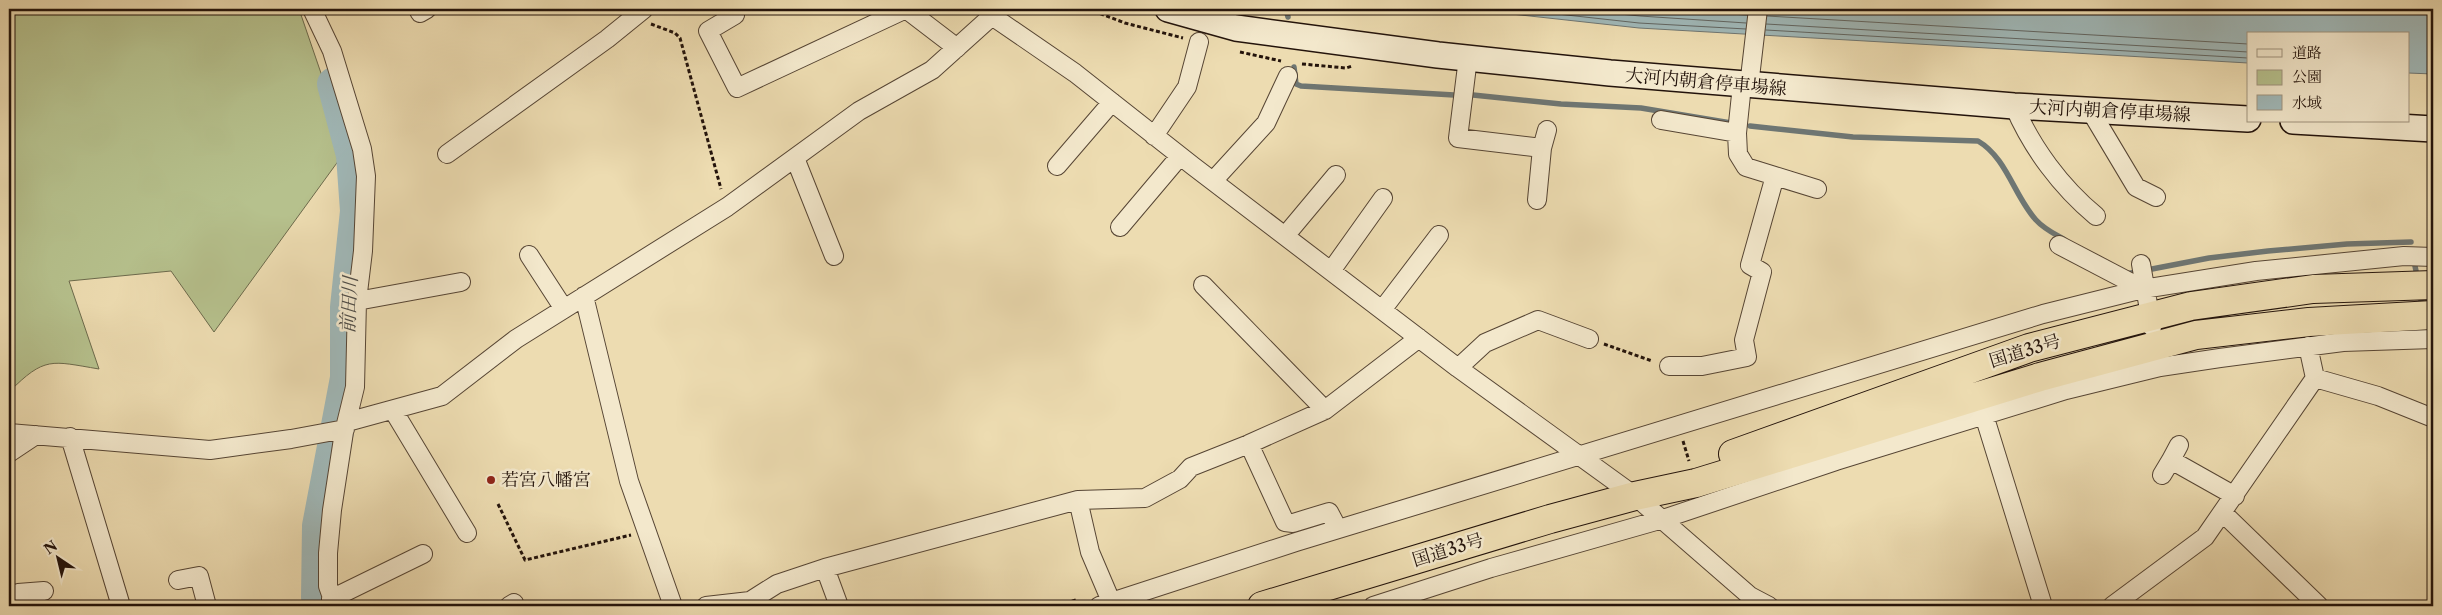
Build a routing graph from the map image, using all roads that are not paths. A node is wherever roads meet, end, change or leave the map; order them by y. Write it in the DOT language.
graph roads {
  1 [pos="312,9"];
  2 [pos="418,9"];
  3 [pos="427,9"];
  4 [pos="906,9"];
  5 [pos="1168,9"];
  6 [pos="1758,9"];
  7 [pos="640,12"];
  8 [pos="988,12"];
  9 [pos="735,15"];
  10 [pos="1199,42"];
  11 [pos="957,48"];
  12 [pos="1468,58"];
  13 [pos="1288,76"];
  14 [pos="1747,79"];
  15 [pos="1112,102"];
  16 [pos="2014,106"];
  17 [pos="2090,110"];
  18 [pos="2247,119"];
  19 [pos="1661,120"];
  20 [pos="2310,122"];
  21 [pos="2433,129"];
  22 [pos="1547,130"];
  23 [pos="1738,133"];
  24 [pos="1154,136"];
  25 [pos="1542,148"];
  26 [pos="447,154"];
  27 [pos="1180,156"];
  28 [pos="795,158"];
  29 [pos="1057,166"];
  30 [pos="1336,175"];
  31 [pos="1775,176"];
  32 [pos="1213,181"];
  33 [pos="1816,189"];
  34 [pos="2156,197"];
  35 [pos="1382,198"];
  36 [pos="1537,200"];
  37 [pos="2096,216"];
  38 [pos="1120,227"];
  39 [pos="1439,235"];
  40 [pos="1285,236"];
  41 [pos="2059,245"];
  42 [pos="529,255"];
  43 [pos="834,256"];
  44 [pos="2433,257"];
  45 [pos="2141,264"];
  46 [pos="1331,271"];
  47 [pos="461,282"];
  48 [pos="1203,285"];
  49 [pos="2433,285"];
  50 [pos="2143,289"];
  51 [pos="584,296"];
  52 [pos="358,301"];
  53 [pos="564,309"];
  54 [pos="1382,310"];
  55 [pos="2433,315"];
  56 [pos="2150,318"];
  57 [pos="1419,338"];
  58 [pos="1589,339"];
  59 [pos="2433,339"];
  60 [pos="2308,346"];
  61 [pos="2158,356"];
  62 [pos="1669,366"];
  63 [pos="1458,368"];
  64 [pos="2315,378"];
  65 [pos="393,410"];
  66 [pos="1325,410"];
  67 [pos="1984,415"];
  68 [pos="2433,418"];
  69 [pos="341,427"];
  70 [pos="9,433"];
  71 [pos="36,435"];
  72 [pos="70,437"];
  73 [pos="1249,444"];
  74 [pos="9,453"];
  75 [pos="1580,456"];
  76 [pos="2162,475"];
  77 [pos="1635,496"];
  78 [pos="2235,496"];
  79 [pos="1078,500"];
  80 [pos="2223,513"];
  81 [pos="1664,519"];
  82 [pos="1338,529"];
  83 [pos="467,533"];
  84 [pos="423,554"];
  85 [pos="824,568"];
  86 [pos="178,580"];
  87 [pos="44,591"];
  88 [pos="16,597"];
  89 [pos="333,603"];
  90 [pos="750,604"];
  91 [pos="1108,605"];
  92 [pos="121,606"];
  93 [pos="207,606"];
  94 [pos="673,606"];
  95 [pos="706,606"];
  96 [pos="839,606"];
  97 [pos="1262,606"];
  98 [pos="1373,606"];
  99 [pos="1769,606"];
  100 [pos="2042,606"];
  101 [pos="2112,606"];
  102 [pos="2319,606"];
  1 -- 52 [label="street"];
  2 -- 3 [label="street"];
  4 -- 9 [label="street"];
  4 -- 11 [label="street"];
  5 -- 12 [label="main road, 大河内朝倉停車場線"];
  6 -- 14 [label="street"];
  7 -- 26 [label="street"];
  8 -- 11 [label="street"];
  8 -- 15 [label="street"];
  10 -- 24 [label="street"];
  11 -- 28 [label="street"];
  12 -- 14 [label="main road, 大河内朝倉停車場線"];
  12 -- 25 [label="street"];
  13 -- 32 [label="street"];
  14 -- 16 [label="main road, 大河内朝倉停車場線"];
  14 -- 23 [label="street"];
  15 -- 24 [label="street"];
  15 -- 29 [label="street"];
  16 -- 17 [label="main road, 大河内朝倉停車場線"];
  16 -- 37 [label="street"];
  17 -- 18 [label="main road, 大河内朝倉停車場線"];
  17 -- 34 [label="street"];
  19 -- 23 [label="street"];
  20 -- 21 [label="main road"];
  22 -- 25 [label="street"];
  23 -- 31 [label="street"];
  24 -- 27 [label="street"];
  25 -- 36 [label="street"];
  27 -- 32 [label="street"];
  27 -- 38 [label="street"];
  28 -- 43 [label="street"];
  28 -- 51 [label="street"];
  30 -- 40 [label="street"];
  31 -- 33 [label="street"];
  31 -- 62 [label="street"];
  32 -- 40 [label="street"];
  35 -- 46 [label="street"];
  39 -- 54 [label="street"];
  40 -- 46 [label="street"];
  41 -- 50 [label="street"];
  42 -- 53 [label="street"];
  44 -- 50 [label="street"];
  45 -- 50 [label="street"];
  46 -- 54 [label="street"];
  47 -- 52 [label="street"];
  48 -- 66 [label="street"];
  49 -- 56 [label="highway, 国道33号"];
  50 -- 56 [label="street"];
  50 -- 75 [label="street"];
  51 -- 53 [label="street"];
  51 -- 94 [label="street"];
  52 -- 69 [label="street"];
  53 -- 65 [label="street"];
  54 -- 57 [label="street"];
  55 -- 61 [label="highway, 国道33号"];
  56 -- 61 [label="street"];
  56 -- 77 [label="highway, 国道33号"];
  57 -- 63 [label="street"];
  57 -- 66 [label="street"];
  58 -- 63 [label="street"];
  59 -- 60 [label="street"];
  60 -- 61 [label="street"];
  60 -- 64 [label="street"];
  61 -- 67 [label="street"];
  61 -- 77 [label="highway, 国道33号"];
  63 -- 75 [label="street"];
  64 -- 68 [label="street"];
  64 -- 78 [label="street"];
  65 -- 69 [label="street"];
  65 -- 83 [label="street"];
  66 -- 73 [label="street"];
  67 -- 81 [label="street"];
  67 -- 100 [label="street"];
  69 -- 72 [label="street"];
  69 -- 89 [label="street"];
  70 -- 71 [label="street"];
  71 -- 72 [label="street"];
  71 -- 74 [label="street"];
  72 -- 92 [label="street"];
  73 -- 79 [label="street"];
  73 -- 82 [label="street"];
  75 -- 77 [label="street"];
  75 -- 82 [label="street"];
  76 -- 78 [label="street"];
  77 -- 81 [label="street"];
  77 -- 97 [label="highway, 国道33号"];
  78 -- 80 [label="street"];
  79 -- 85 [label="street"];
  79 -- 91 [label="street"];
  80 -- 101 [label="street"];
  80 -- 102 [label="street"];
  81 -- 98 [label="street"];
  81 -- 99 [label="street"];
  82 -- 91 [label="street"];
  84 -- 89 [label="street"];
  85 -- 90 [label="street"];
  85 -- 96 [label="street"];
  86 -- 93 [label="street"];
  87 -- 88 [label="street"];
  90 -- 95 [label="street"];
}
